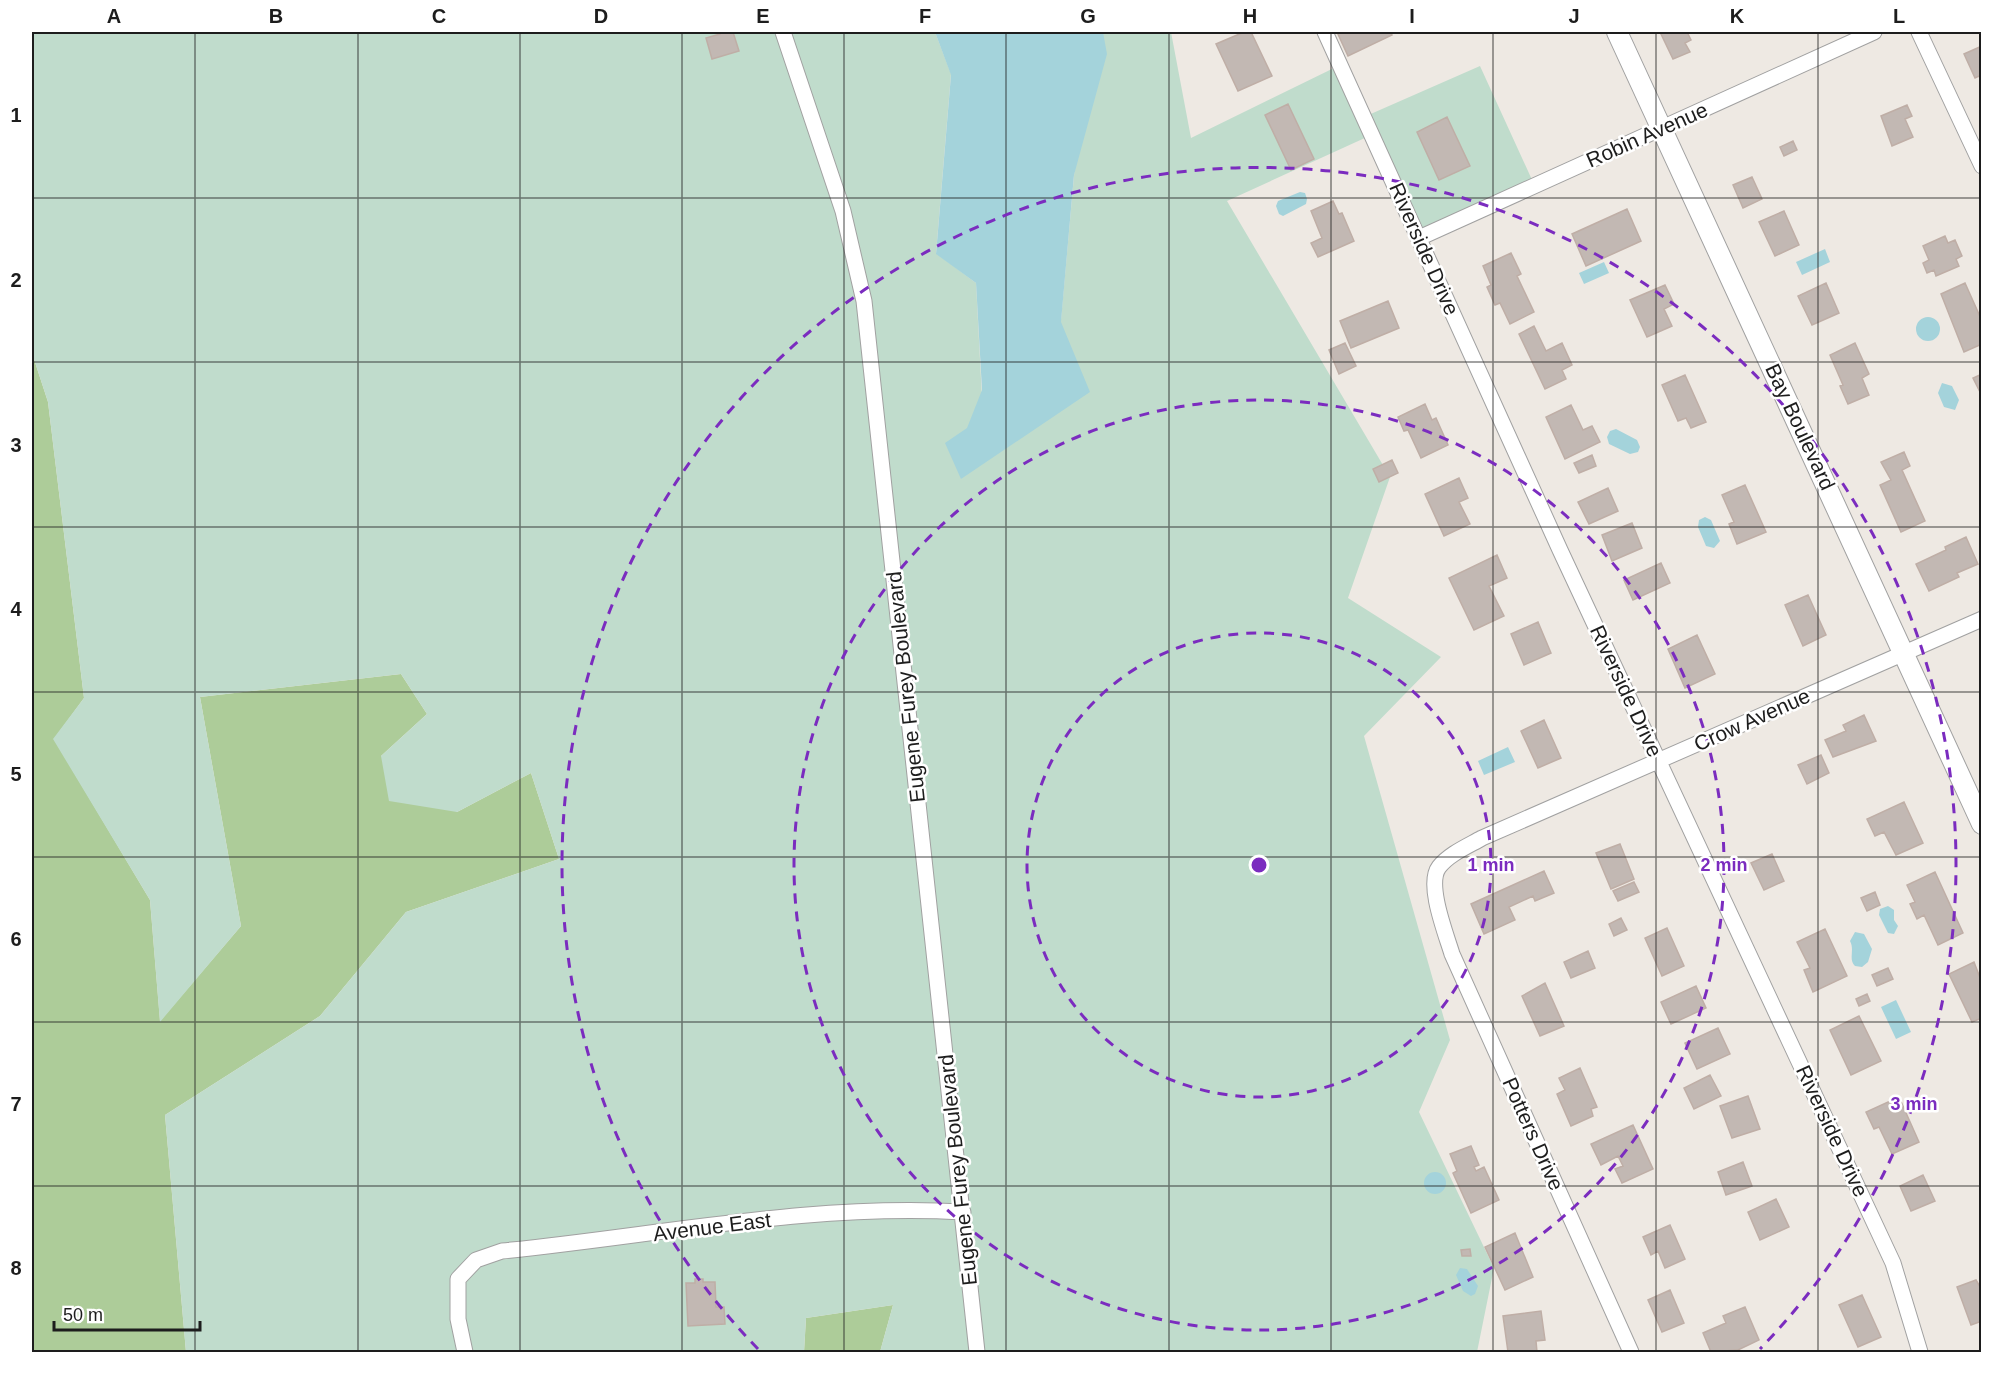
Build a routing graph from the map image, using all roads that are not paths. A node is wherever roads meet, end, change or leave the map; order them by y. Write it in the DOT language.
graph roads {
  1 [pos="783,32"];
  2 [pos="1325,32"];
  3 [pos="1617,32"];
  4 [pos="1874,32"];
  5 [pos="1919,32"];
  6 [pos="1662,128"];
  7 [pos="1982,166"];
  8 [pos="1419,238"];
  9 [pos="1982,619"];
  10 [pos="1905,653"];
  11 [pos="1659,760"];
  12 [pos="1982,824"];
  13 [pos="1439,913"];
  14 [pos="963,1212"];
  15 [pos="465,1353"];
  16 [pos="977,1353"];
  17 [pos="1631,1353"];
  18 [pos="1920,1353"];
  1 -- 14 [label="street, Eugene Furey Boulevard"];
  2 -- 8 [label="street, Riverside Drive"];
  3 -- 6 [label="street, Bay Boulevard"];
  4 -- 6 [label="street, Robin Avenue"];
  5 -- 7 [label="street"];
  6 -- 8 [label="street, Robin Avenue"];
  6 -- 10 [label="street, Bay Boulevard"];
  8 -- 11 [label="street, Riverside Drive"];
  9 -- 10 [label="street, Crow Avenue"];
  10 -- 11 [label="street, Crow Avenue"];
  10 -- 12 [label="street, Bay Boulevard"];
  11 -- 13 [label="street, Crow Avenue"];
  11 -- 18 [label="street, Riverside Drive"];
  13 -- 17 [label="street, Potters Drive"];
  14 -- 15 [label="street, Avenue East"];
  14 -- 16 [label="street, Eugene Furey Boulevard"];
}
